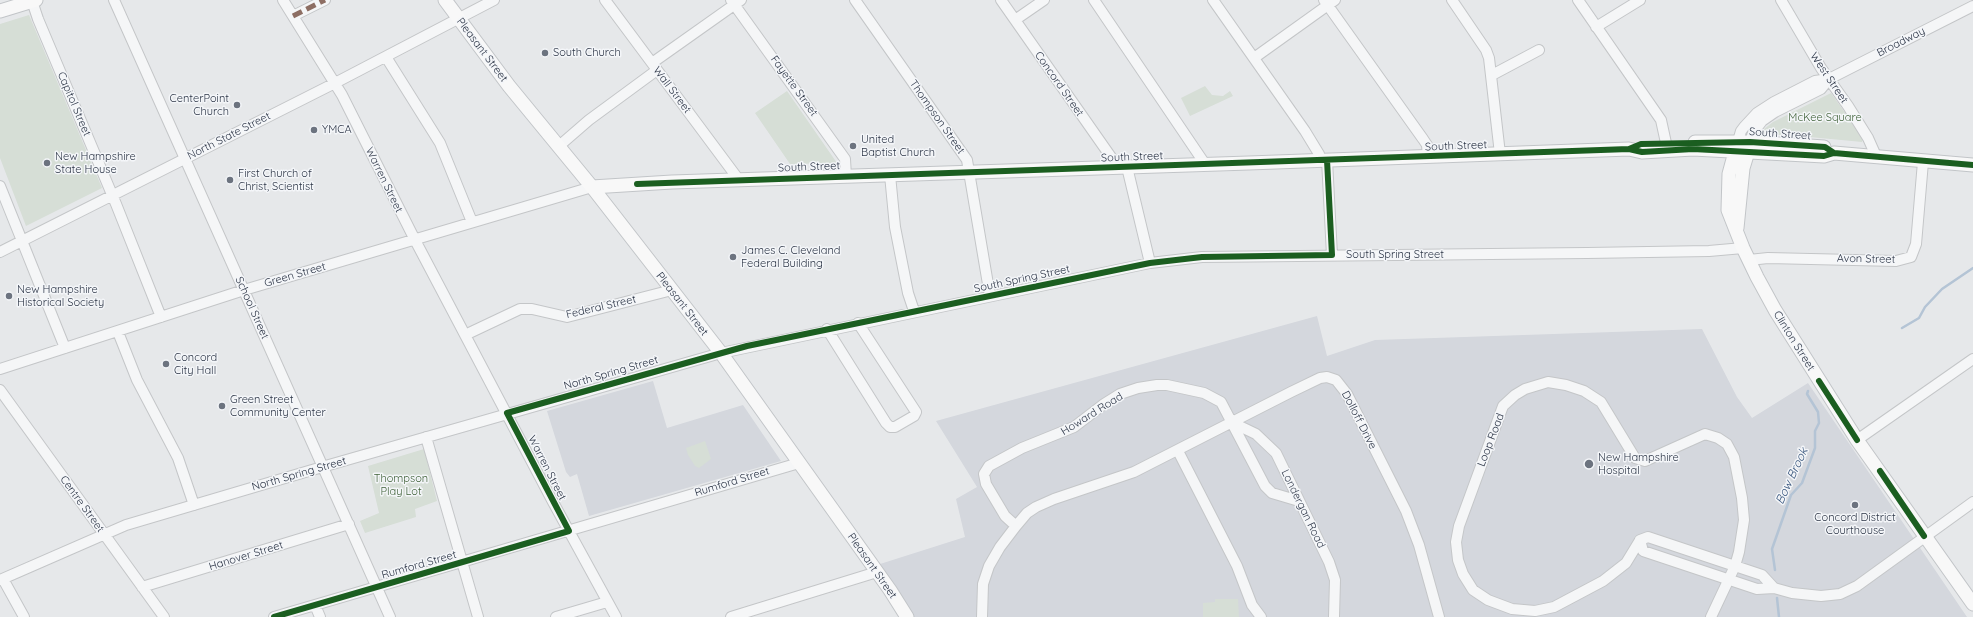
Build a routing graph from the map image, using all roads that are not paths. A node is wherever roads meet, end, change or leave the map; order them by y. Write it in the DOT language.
graph roads {
  1 [pos="114,0"];
  2 [pos="283,0"];
  3 [pos="325,0"];
  4 [pos="445,0"];
  5 [pos="494,0"];
  6 [pos="605,0"];
  7 [pos="869,0"];
  8 [pos="1001,0"];
  9 [pos="1044,0"];
  10 [pos="1094,0"];
  11 [pos="1213,0"];
  12 [pos="1452,0"];
  13 [pos="1578,0"];
  14 [pos="1640,0"];
  15 [pos="1781,0"];
  16 [pos="34,1"];
  17 [pos="735,2"];
  18 [pos="1329,2"];
  19 [pos="857,3"];
  20 [pos="1973,6"];
  21 [pos="0,11"];
  22 [pos="293,16"];
  23 [pos="458,18"];
  24 [pos="1015,20"];
  25 [pos="1596,27"];
  26 [pos="1539,50"];
  27 [pos="386,57"];
  28 [pos="1254,58"];
  29 [pos="654,67"];
  30 [pos="1492,74"];
  31 [pos="1829,79"];
  32 [pos="335,83"];
  33 [pos="1666,143"];
  34 [pos="559,146"];
  35 [pos="1743,147"];
  36 [pos="1629,149"];
  37 [pos="1500,154"];
  38 [pos="1876,156"];
  39 [pos="1428,157"];
  40 [pos="184,159"];
  41 [pos="1324,160"];
  42 [pos="1923,162"];
  43 [pos="1205,164"];
  44 [pos="1973,165"];
  45 [pos="1122,167"];
  46 [pos="970,172"];
  47 [pos="890,175"];
  48 [pos="846,176"];
  49 [pos="739,180"];
  50 [pos="0,186"];
  51 [pos="592,187"];
  52 [pos="113,196"];
  53 [pos="472,222"];
  54 [pos="22,240"];
  55 [pos="415,240"];
  56 [pos="1743,248"];
  57 [pos="0,252"];
  58 [pos="1332,255"];
  59 [pos="1749,260"];
  60 [pos="1150,263"];
  61 [pos="244,290"];
  62 [pos="672,290"];
  63 [pos="990,296"];
  64 [pos="914,311"];
  65 [pos="160,317"];
  66 [pos="858,323"];
  67 [pos="827,329"];
  68 [pos="118,332"];
  69 [pos="465,335"];
  70 [pos="65,348"];
  71 [pos="721,352"];
  72 [pos="1973,359"];
  73 [pos="0,369"];
  74 [pos="0,390"];
  75 [pos="3,402"];
  76 [pos="507,413"];
  77 [pos="1233,423"];
  78 [pos="426,436"];
  79 [pos="1857,440"];
  80 [pos="1178,451"];
  81 [pos="799,462"];
  82 [pos="323,466"];
  83 [pos="1299,501"];
  84 [pos="1973,502"];
  85 [pos="194,505"];
  86 [pos="349,524"];
  87 [pos="1016,526"];
  88 [pos="569,531"];
  89 [pos="104,534"];
  90 [pos="1924,536"];
  91 [pos="1640,540"];
  92 [pos="462,562"];
  93 [pos="1735,566"];
  94 [pos="877,572"];
  95 [pos="1,579"];
  96 [pos="1729,580"];
  97 [pos="377,587"];
  98 [pos="142,588"];
  99 [pos="1774,588"];
  100 [pos="608,602"];
  101 [pos="1973,604"];
  102 [pos="315,605"];
  103 [pos="1252,605"];
  104 [pos="1512,613"];
  105 [pos="749,614"];
  106 [pos="24,617"];
  107 [pos="164,617"];
  108 [pos="274,617"];
  109 [pos="320,617"];
  110 [pos="390,617"];
  111 [pos="478,617"];
  112 [pos="556,617"];
  113 [pos="616,617"];
  114 [pos="731,617"];
  115 [pos="907,617"];
  116 [pos="982,617"];
  117 [pos="1250,617"];
  118 [pos="1261,617"];
  119 [pos="1334,617"];
  120 [pos="1439,617"];
  121 [pos="1711,617"];
  1 -- 40 [label="street, School Street"];
  2 -- 22 [label="street, Warren Street"];
  3 -- 22 [label="street"];
  4 -- 23 [label="main road, Pleasant Street"];
  5 -- 23 [label="street, North State Street"];
  6 -- 29 [label="street, Wall Street"];
  7 -- 19 [label="street"];
  8 -- 24 [label="street, Concord Street"];
  9 -- 24 [label="street"];
  10 -- 43 [label="street"];
  11 -- 28 [label="street"];
  12 -- 30 [label="street"];
  13 -- 25 [label="street"];
  14 -- 25 [label="street"];
  15 -- 31 [label="street, West Street"];
  16 -- 21 [label="main road"];
  16 -- 52 [label="street, Capitol Street"];
  17 -- 29 [label="street"];
  17 -- 48 [label="street, Fayette Street"];
  18 -- 28 [label="street"];
  18 -- 39 [label="street"];
  19 -- 46 [label="street, Thompson Street"];
  20 -- 31 [label="street, Broadway"];
  22 -- 32 [label="street, Warren Street"];
  23 -- 27 [label="street, North State Street"];
  23 -- 34 [label="main road, Pleasant Street"];
  24 -- 45 [label="street, Concord Street"];
  25 -- 33 [label="street"];
  26 -- 30 [label="street"];
  27 -- 32 [label="street, North State Street"];
  27 -- 53 [label="street"];
  28 -- 41 [label="street"];
  29 -- 34 [label="street"];
  29 -- 49 [label="street, Wall Street"];
  30 -- 37 [label="street"];
  31 -- 35 [label="street, Broadway"];
  31 -- 38 [label="street, West Street"];
  32 -- 40 [label="street, North State Street"];
  32 -- 55 [label="street, Warren Street"];
  33 -- 35 [label="main road, South Street"];
  33 -- 36 [label="main road, South Street"];
  34 -- 51 [label="main road, Pleasant Street"];
  35 -- 36 [label="main road, South Street"];
  35 -- 38 [label="main road, South Street"];
  35 -- 56 [label="main road, Clinton Street"];
  36 -- 37 [label="main road, South Street"];
  37 -- 39 [label="main road, South Street"];
  38 -- 42 [label="main road, South Street"];
  39 -- 41 [label="main road, South Street"];
  40 -- 52 [label="street, North State Street"];
  40 -- 61 [label="street, School Street"];
  41 -- 43 [label="main road, South Street"];
  41 -- 58 [label="street"];
  42 -- 44 [label="main road, South Street"];
  42 -- 59 [label="street, Avon Street"];
  43 -- 45 [label="main road, South Street"];
  45 -- 46 [label="main road, South Street"];
  45 -- 60 [label="street, Concord Street"];
  46 -- 47 [label="main road, South Street"];
  46 -- 63 [label="street, Thompson Street"];
  47 -- 48 [label="main road, South Street"];
  47 -- 64 [label="street"];
  48 -- 49 [label="main road, South Street"];
  49 -- 51 [label="main road, South Street"];
  50 -- 54 [label="street"];
  51 -- 53 [label="street, Green Street"];
  51 -- 62 [label="main road, Pleasant Street"];
  52 -- 54 [label="street, North State Street"];
  52 -- 65 [label="street, Capitol Street"];
  53 -- 55 [label="street, Green Street"];
  54 -- 57 [label="street, North State Street"];
  54 -- 70 [label="street"];
  55 -- 61 [label="street, Green Street"];
  55 -- 69 [label="street, Warren Street"];
  56 -- 58 [label="street, South Spring Street"];
  56 -- 59 [label="main road, Clinton Street"];
  58 -- 60 [label="street, South Spring Street"];
  59 -- 79 [label="main road, Clinton Street"];
  60 -- 63 [label="street, South Spring Street"];
  61 -- 65 [label="street, Green Street"];
  61 -- 82 [label="street, School Street"];
  62 -- 69 [label="street, Federal Street"];
  62 -- 71 [label="main road, Pleasant Street"];
  63 -- 64 [label="street, South Spring Street"];
  64 -- 66 [label="street, South Spring Street"];
  65 -- 68 [label="street, Green Street"];
  66 -- 67 [label="street, South Spring Street"];
  66 -- 67 [label="street"];
  67 -- 71 [label="street, South Spring Street"];
  68 -- 70 [label="street, Green Street"];
  68 -- 85 [label="street"];
  69 -- 76 [label="street, Warren Street"];
  70 -- 73 [label="street, Green Street"];
  71 -- 76 [label="street, North Spring Street"];
  71 -- 81 [label="main road, Pleasant Street"];
  72 -- 79 [label="street"];
  74 -- 75 [label="street, Centre Street"];
  75 -- 89 [label="street, Centre Street"];
  76 -- 78 [label="street, North Spring Street"];
  76 -- 88 [label="street, Warren Street"];
  77 -- 80 [label="street, Dolloff Drive"];
  77 -- 83 [label="street, Londergan Road"];
  77 -- 83 [label="street, Howard Road"];
  77 -- 87 [label="street, Howard Road"];
  77 -- 120 [label="street, Dolloff Drive"];
  78 -- 82 [label="street, North Spring Street"];
  78 -- 92 [label="street"];
  79 -- 90 [label="main road, Clinton Street"];
  80 -- 87 [label="street, Dolloff Drive"];
  80 -- 103 [label="street"];
  81 -- 88 [label="street, Rumford Street"];
  81 -- 94 [label="main road, Pleasant Street"];
  82 -- 85 [label="street, North Spring Street"];
  82 -- 86 [label="street, School Street"];
  83 -- 119 [label="street, Londergan Road"];
  84 -- 90 [label="street"];
  85 -- 89 [label="street, North Spring Street"];
  86 -- 97 [label="street, School Street"];
  86 -- 98 [label="street, Hanover Street"];
  87 -- 116 [label="street, Dolloff Drive"];
  88 -- 92 [label="street, Rumford Street"];
  88 -- 100 [label="street, Warren Street"];
  89 -- 95 [label="street, North Spring Street"];
  89 -- 98 [label="street, Centre Street"];
  90 -- 99 [label="street"];
  90 -- 101 [label="main road, Clinton Street"];
  91 -- 93 [label="street"];
  91 -- 96 [label="street"];
  91 -- 104 [label="street, Loop Road"];
  92 -- 97 [label="street, Rumford Street"];
  92 -- 111 [label="street"];
  93 -- 96 [label="street, Loop Road"];
  93 -- 99 [label="street"];
  93 -- 104 [label="street, Loop Road"];
  94 -- 105 [label="street"];
  94 -- 115 [label="main road, Pleasant Street"];
  95 -- 106 [label="street"];
  96 -- 99 [label="street"];
  96 -- 121 [label="street, Loop Road"];
  97 -- 102 [label="street, Rumford Street"];
  97 -- 110 [label="street, School Street"];
  98 -- 107 [label="street, Centre Street"];
  100 -- 112 [label="street"];
  100 -- 113 [label="street, Warren Street"];
  102 -- 108 [label="street, Rumford Street"];
  102 -- 109 [label="street"];
  103 -- 117 [label="street"];
  103 -- 118 [label="street"];
  105 -- 114 [label="street"];
}
